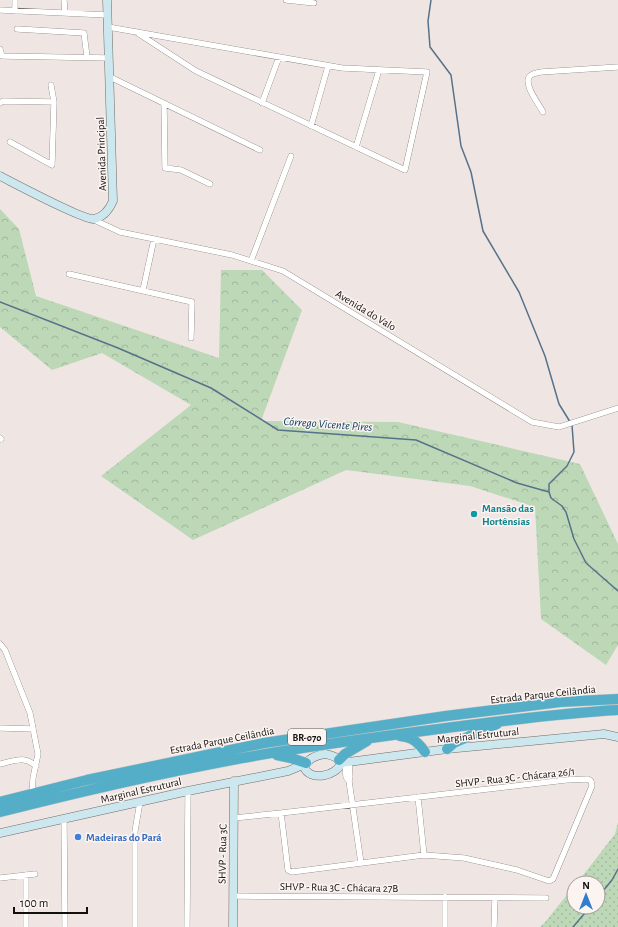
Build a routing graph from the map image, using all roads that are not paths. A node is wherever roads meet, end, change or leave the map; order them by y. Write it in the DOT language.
graph roads {
  1 [pos="15,0"];
  2 [pos="64,0"];
  3 [pos="107,0"];
  4 [pos="286,0"];
  5 [pos="314,3"];
  6 [pos="0,10"];
  7 [pos="14,11"];
  8 [pos="65,13"];
  9 [pos="107,15"];
  10 [pos="108,27"];
  11 [pos="17,29"];
  12 [pos="136,32"];
  13 [pos="0,49"];
  14 [pos="87,57"];
  15 [pos="279,57"];
  16 [pos="109,58"];
  17 [pos="328,66"];
  18 [pos="618,67"];
  19 [pos="379,70"];
  20 [pos="110,77"];
  21 [pos="51,85"];
  22 [pos="54,102"];
  23 [pos="0,103"];
  24 [pos="262,103"];
  25 [pos="164,104"];
  26 [pos="543,112"];
  27 [pos="311,126"];
  28 [pos="10,142"];
  29 [pos="356,147"];
  30 [pos="260,150"];
  31 [pos="290,156"];
  32 [pos="0,176"];
  33 [pos="210,184"];
  34 [pos="92,219"];
  35 [pos="154,239"];
  36 [pos="251,262"];
  37 [pos="69,274"];
  38 [pos="143,290"];
  39 [pos="190,338"];
  40 [pos="618,408"];
  41 [pos="0,644"];
  42 [pos="618,699"];
  43 [pos="618,710"];
  44 [pos="507,720"];
  45 [pos="0,728"];
  46 [pos="33,729"];
  47 [pos="382,736"];
  48 [pos="618,736"];
  49 [pos="447,748"];
  50 [pos="425,752"];
  51 [pos="267,754"];
  52 [pos="344,762"];
  53 [pos="0,764"];
  54 [pos="36,766"];
  55 [pos="306,766"];
  56 [pos="234,781"];
  57 [pos="188,791"];
  58 [pos="32,794"];
  59 [pos="418,797"];
  60 [pos="0,802"];
  61 [pos="139,806"];
  62 [pos="352,806"];
  63 [pos="0,812"];
  64 [pos="281,813"];
  65 [pos="64,818"];
  66 [pos="234,818"];
  67 [pos="0,834"];
  68 [pos="424,855"];
  69 [pos="361,863"];
  70 [pos="35,874"];
  71 [pos="26,875"];
  72 [pos="0,878"];
  73 [pos="233,896"];
  74 [pos="445,897"];
  75 [pos="495,898"];
  76 [pos="546,898"];
  77 [pos="26,927"];
  78 [pos="65,927"];
  79 [pos="135,927"];
  80 [pos="187,927"];
  81 [pos="233,927"];
  82 [pos="445,927"];
  83 [pos="494,927"];
  1 -- 7 [label="street"];
  2 -- 8 [label="street"];
  3 -- 9 [label="street, Avenida Principal"];
  4 -- 5 [label="street"];
  6 -- 7 [label="street"];
  7 -- 8 [label="street"];
  8 -- 9 [label="street"];
  9 -- 10 [label="street, Avenida Principal"];
  10 -- 12 [label="street"];
  10 -- 16 [label="street, Avenida Principal"];
  11 -- 14 [label="street"];
  12 -- 15 [label="street"];
  12 -- 24 [label="street"];
  13 -- 14 [label="street"];
  14 -- 16 [label="street"];
  15 -- 17 [label="street"];
  15 -- 24 [label="street"];
  16 -- 20 [label="street, Avenida Principal"];
  17 -- 19 [label="street"];
  17 -- 27 [label="street"];
  18 -- 26 [label="street"];
  19 -- 29 [label="street"];
  19 -- 29 [label="street"];
  20 -- 25 [label="street"];
  20 -- 34 [label="street, Avenida Principal"];
  21 -- 22 [label="street"];
  22 -- 23 [label="street"];
  22 -- 28 [label="street"];
  24 -- 27 [label="street"];
  25 -- 30 [label="street"];
  25 -- 33 [label="street"];
  27 -- 29 [label="street"];
  31 -- 36 [label="street"];
  32 -- 34 [label="street"];
  34 -- 35 [label="street, Avenida do Valo"];
  35 -- 36 [label="street, Avenida do Valo"];
  35 -- 38 [label="street"];
  36 -- 40 [label="street, Avenida do Valo"];
  37 -- 38 [label="street"];
  38 -- 39 [label="street"];
  41 -- 46 [label="street"];
  42 -- 58 [label="highway, Estrada Parque Ceilândia / BR-070"];
  43 -- 44 [label="highway, Estrada Parque Ceilândia / BR-070"];
  44 -- 47 [label="highway, Estrada Parque Ceilândia / BR-070"];
  44 -- 49 [label="highway"];
  45 -- 46 [label="street"];
  46 -- 54 [label="street"];
  47 -- 50 [label="highway"];
  47 -- 51 [label="highway, Estrada Parque Ceilândia / BR-070"];
  47 -- 52 [label="highway"];
  48 -- 49 [label="street, Marginal Estrutural"];
  49 -- 50 [label="street, Marginal Estrutural"];
  50 -- 52 [label="street, Marginal Estrutural"];
  51 -- 55 [label="highway"];
  51 -- 63 [label="highway, Estrada Parque Ceilândia / BR-070"];
  52 -- 55 [label="street"];
  52 -- 55 [label="street, Marginal Estrutural"];
  52 -- 62 [label="street"];
  53 -- 54 [label="street"];
  54 -- 58 [label="street"];
  55 -- 56 [label="street, Marginal Estrutural"];
  56 -- 57 [label="street, Marginal Estrutural"];
  56 -- 66 [label="street, SHVP - Rua 3C"];
  57 -- 61 [label="street, Marginal Estrutural"];
  57 -- 80 [label="street"];
  58 -- 60 [label="highway, Estrada Parque Ceilândia / BR-070"];
  59 -- 62 [label="street, SHVP - Rua 3C - Chácara 26/1"];
  59 -- 68 [label="street"];
  59 -- 68 [label="street, SHVP - Rua 3C - Chácara 26/1"];
  61 -- 65 [label="street, Marginal Estrutural"];
  61 -- 79 [label="street"];
  62 -- 64 [label="street, SHVP - Rua 3C - Chácara 26/1"];
  62 -- 69 [label="street"];
  64 -- 66 [label="street, SHVP - Rua 3C - Chácara 26/1"];
  64 -- 69 [label="street, SHVP - Rua 3C - Chácara 26/1"];
  65 -- 67 [label="street, Marginal Estrutural"];
  65 -- 78 [label="street"];
  66 -- 73 [label="street, SHVP - Rua 3C"];
  68 -- 69 [label="street, SHVP - Rua 3C - Chácara 26/1"];
  70 -- 71 [label="street"];
  71 -- 72 [label="street"];
  71 -- 77 [label="street"];
  73 -- 74 [label="street, SHVP - Rua 3C - Chácara 27B"];
  73 -- 81 [label="street, SHVP - Rua 3C"];
  74 -- 75 [label="street, SHVP - Rua 3C - Chácara 27B"];
  74 -- 82 [label="street"];
  75 -- 76 [label="street, SHVP - Rua 3C - Chácara 27B"];
  75 -- 83 [label="street"];
}
